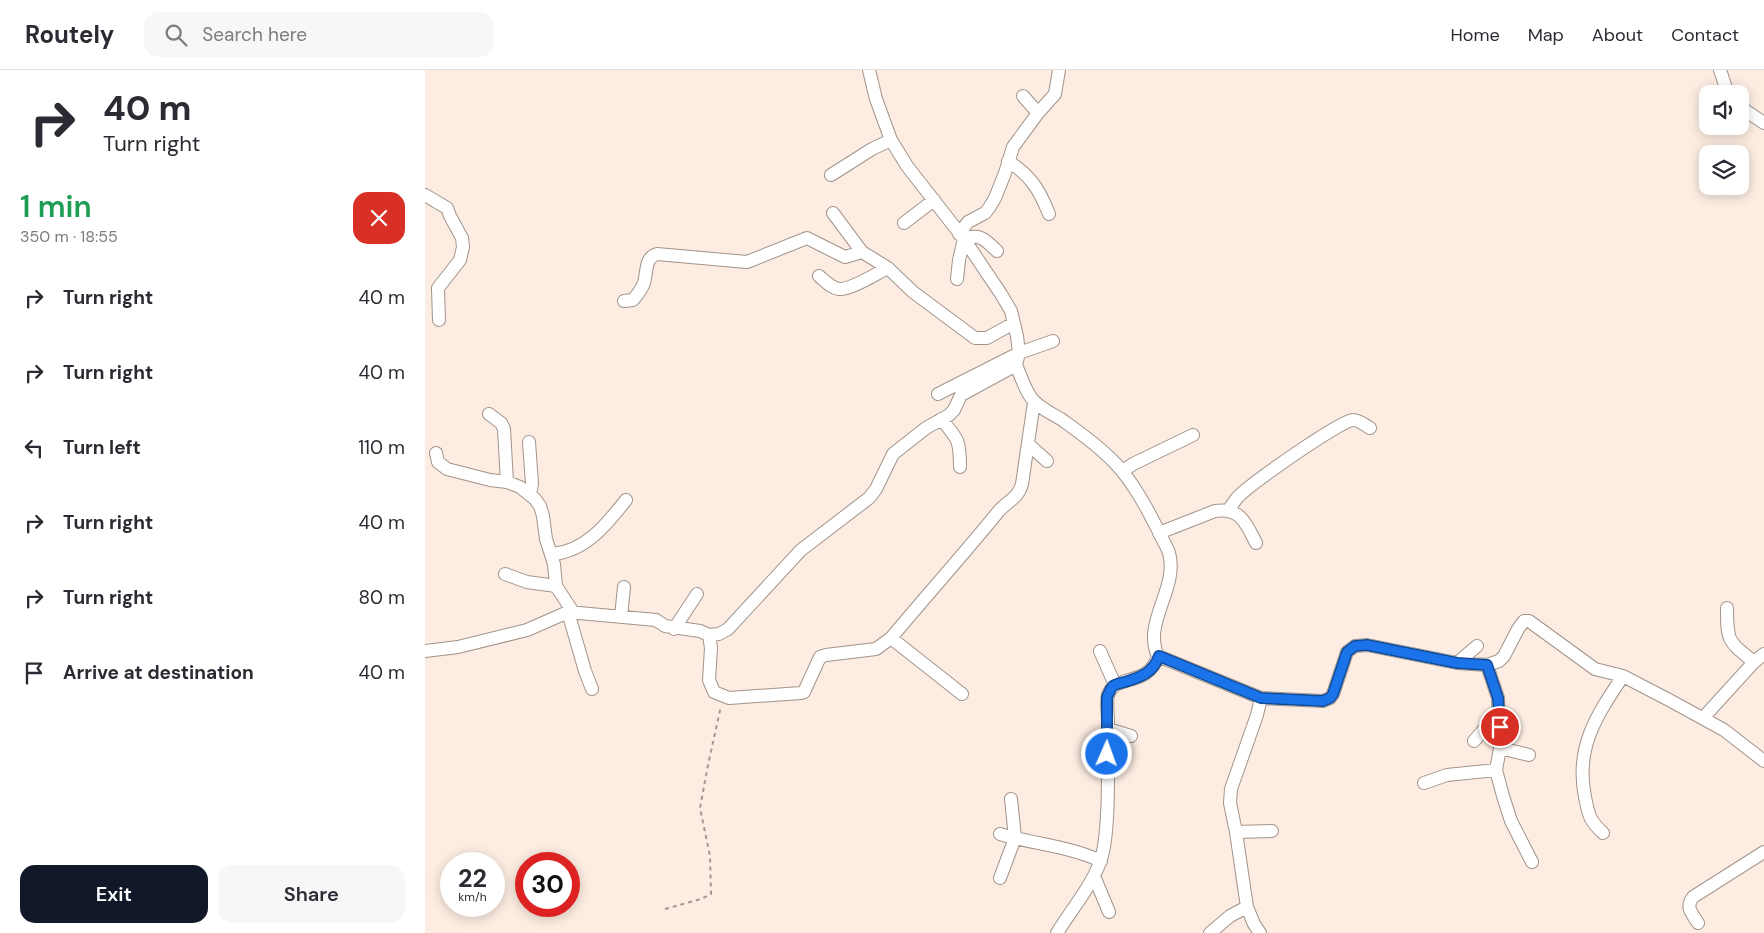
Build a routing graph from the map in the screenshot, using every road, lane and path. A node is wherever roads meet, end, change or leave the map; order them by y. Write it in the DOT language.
graph roads {
  1 [pos="869,70"];
  2 [pos="1059,70"];
  3 [pos="1720,70"];
  4 [pos="1725,85"];
  5 [pos="1023,96"];
  6 [pos="1038,113"];
  7 [pos="1749,114"];
  8 [pos="1764,123"];
  9 [pos="891,140"];
  10 [pos="1008,161"];
  11 [pos="831,176"];
  12 [pos="425,195"];
  13 [pos="934,200"];
  14 [pos="833,213"];
  15 [pos="1049,214"];
  16 [pos="904,223"];
  17 [pos="961,236"];
  18 [pos="997,251"];
  19 [pos="862,252"];
  20 [pos="888,268"];
  21 [pos="819,276"];
  22 [pos="957,280"];
  23 [pos="624,301"];
  24 [pos="439,320"];
  25 [pos="1014,323"];
  26 [pos="1053,341"];
  27 [pos="1018,359"];
  28 [pos="938,394"];
  29 [pos="1034,402"];
  30 [pos="489,414"];
  31 [pos="941,419"];
  32 [pos="1371,428"];
  33 [pos="1193,435"];
  34 [pos="529,442"];
  35 [pos="1028,444"];
  36 [pos="435,453"];
  37 [pos="1047,461"];
  38 [pos="960,467"];
  39 [pos="1123,471"];
  40 [pos="507,482"];
  41 [pos="529,494"];
  42 [pos="626,500"];
  43 [pos="1228,511"];
  44 [pos="1159,533"];
  45 [pos="1256,543"];
  46 [pos="552,554"];
  47 [pos="505,574"];
  48 [pos="557,586"];
  49 [pos="624,588"];
  50 [pos="697,594"];
  51 [pos="1727,608"];
  52 [pos="571,612"];
  53 [pos="621,617"];
  54 [pos="675,629"];
  55 [pos="709,635"];
  56 [pos="891,638"];
  57 [pos="1477,646"];
  58 [pos="425,651"];
  59 [pos="1100,651"];
  60 [pos="1764,654"];
  61 [pos="1159,656"];
  62 [pos="1754,662"];
  63 [pos="1457,663"];
  64 [pos="1487,665"];
  65 [pos="1623,676"];
  66 [pos="1115,685"];
  67 [pos="592,689"];
  68 [pos="962,694"];
  69 [pos="723,696"];
  70 [pos="1261,698"];
  71 [pos="1499,712"];
  72 [pos="1703,718"];
  73 [pos="1108,730"];
  74 [pos="1131,736"];
  75 [pos="1473,741"];
  76 [pos="1500,748"];
  77 [pos="1529,755"];
  78 [pos="1764,761"];
  79 [pos="1496,770"];
  80 [pos="1424,784"];
  81 [pos="1011,799"];
  82 [pos="1272,831"];
  83 [pos="1236,832"];
  84 [pos="1603,833"];
  85 [pos="1000,834"];
  86 [pos="1015,838"];
  87 [pos="1764,852"];
  88 [pos="1101,861"];
  89 [pos="1532,862"];
  90 [pos="1094,876"];
  91 [pos="1000,878"];
  92 [pos="1247,906"];
  93 [pos="665,908"];
  94 [pos="1109,912"];
  95 [pos="1697,923"];
  96 [pos="1057,933"];
  97 [pos="1210,933"];
  98 [pos="1260,933"];
  1 -- 9 [label="street"];
  2 -- 6 [label="street"];
  3 -- 4 [label="street"];
  5 -- 6 [label="street"];
  6 -- 10 [label="street"];
  7 -- 8 [label="street"];
  9 -- 11 [label="street"];
  9 -- 13 [label="street"];
  10 -- 15 [label="street"];
  10 -- 17 [label="street"];
  12 -- 24 [label="street"];
  13 -- 16 [label="street"];
  13 -- 17 [label="street"];
  14 -- 19 [label="street"];
  17 -- 18 [label="street"];
  17 -- 22 [label="street"];
  17 -- 25 [label="street"];
  19 -- 20 [label="street"];
  19 -- 23 [label="street"];
  20 -- 21 [label="street"];
  20 -- 25 [label="street"];
  25 -- 27 [label="street"];
  26 -- 27 [label="street"];
  27 -- 28 [label="street"];
  27 -- 29 [label="street"];
  27 -- 31 [label="street"];
  29 -- 35 [label="street"];
  29 -- 39 [label="street"];
  30 -- 40 [label="street"];
  31 -- 38 [label="street"];
  31 -- 55 [label="street"];
  32 -- 43 [label="street"];
  33 -- 39 [label="street"];
  34 -- 41 [label="street"];
  35 -- 37 [label="street"];
  35 -- 56 [label="street"];
  36 -- 40 [label="street"];
  39 -- 44 [label="street"];
  40 -- 41 [label="street"];
  41 -- 46 [label="street"];
  42 -- 46 [label="street"];
  43 -- 44 [label="street"];
  43 -- 45 [label="street"];
  44 -- 61 [label="street"];
  46 -- 48 [label="street"];
  47 -- 48 [label="street"];
  48 -- 52 [label="street"];
  49 -- 53 [label="street"];
  50 -- 54 [label="street"];
  51 -- 62 [label="street"];
  52 -- 53 [label="street"];
  52 -- 58 [label="street"];
  52 -- 67 [label="street"];
  53 -- 54 [label="street"];
  54 -- 55 [label="street"];
  55 -- 69 [label="street"];
  56 -- 68 [label="street"];
  56 -- 69 [label="street"];
  57 -- 63 [label="street"];
  59 -- 66 [label="street"];
  60 -- 62 [label="street"];
  61 -- 66 [label="street"];
  61 -- 70 [label="street"];
  62 -- 72 [label="street"];
  63 -- 64 [label="street"];
  63 -- 70 [label="street"];
  64 -- 65 [label="street"];
  64 -- 71 [label="street"];
  65 -- 72 [label="street"];
  65 -- 84 [label="street"];
  66 -- 73 [label="street"];
  69 -- 93 [label="path"];
  70 -- 83 [label="street"];
  71 -- 75 [label="street"];
  71 -- 76 [label="street"];
  72 -- 78 [label="street"];
  73 -- 74 [label="street"];
  73 -- 88 [label="street"];
  76 -- 77 [label="street"];
  76 -- 79 [label="street"];
  79 -- 80 [label="street"];
  79 -- 89 [label="street"];
  81 -- 86 [label="street"];
  82 -- 83 [label="street"];
  83 -- 92 [label="street"];
  85 -- 86 [label="street"];
  86 -- 88 [label="street"];
  86 -- 91 [label="street"];
  87 -- 95 [label="street"];
  88 -- 90 [label="street"];
  90 -- 94 [label="street"];
  90 -- 96 [label="street"];
  92 -- 97 [label="street"];
  92 -- 98 [label="street"];
}
